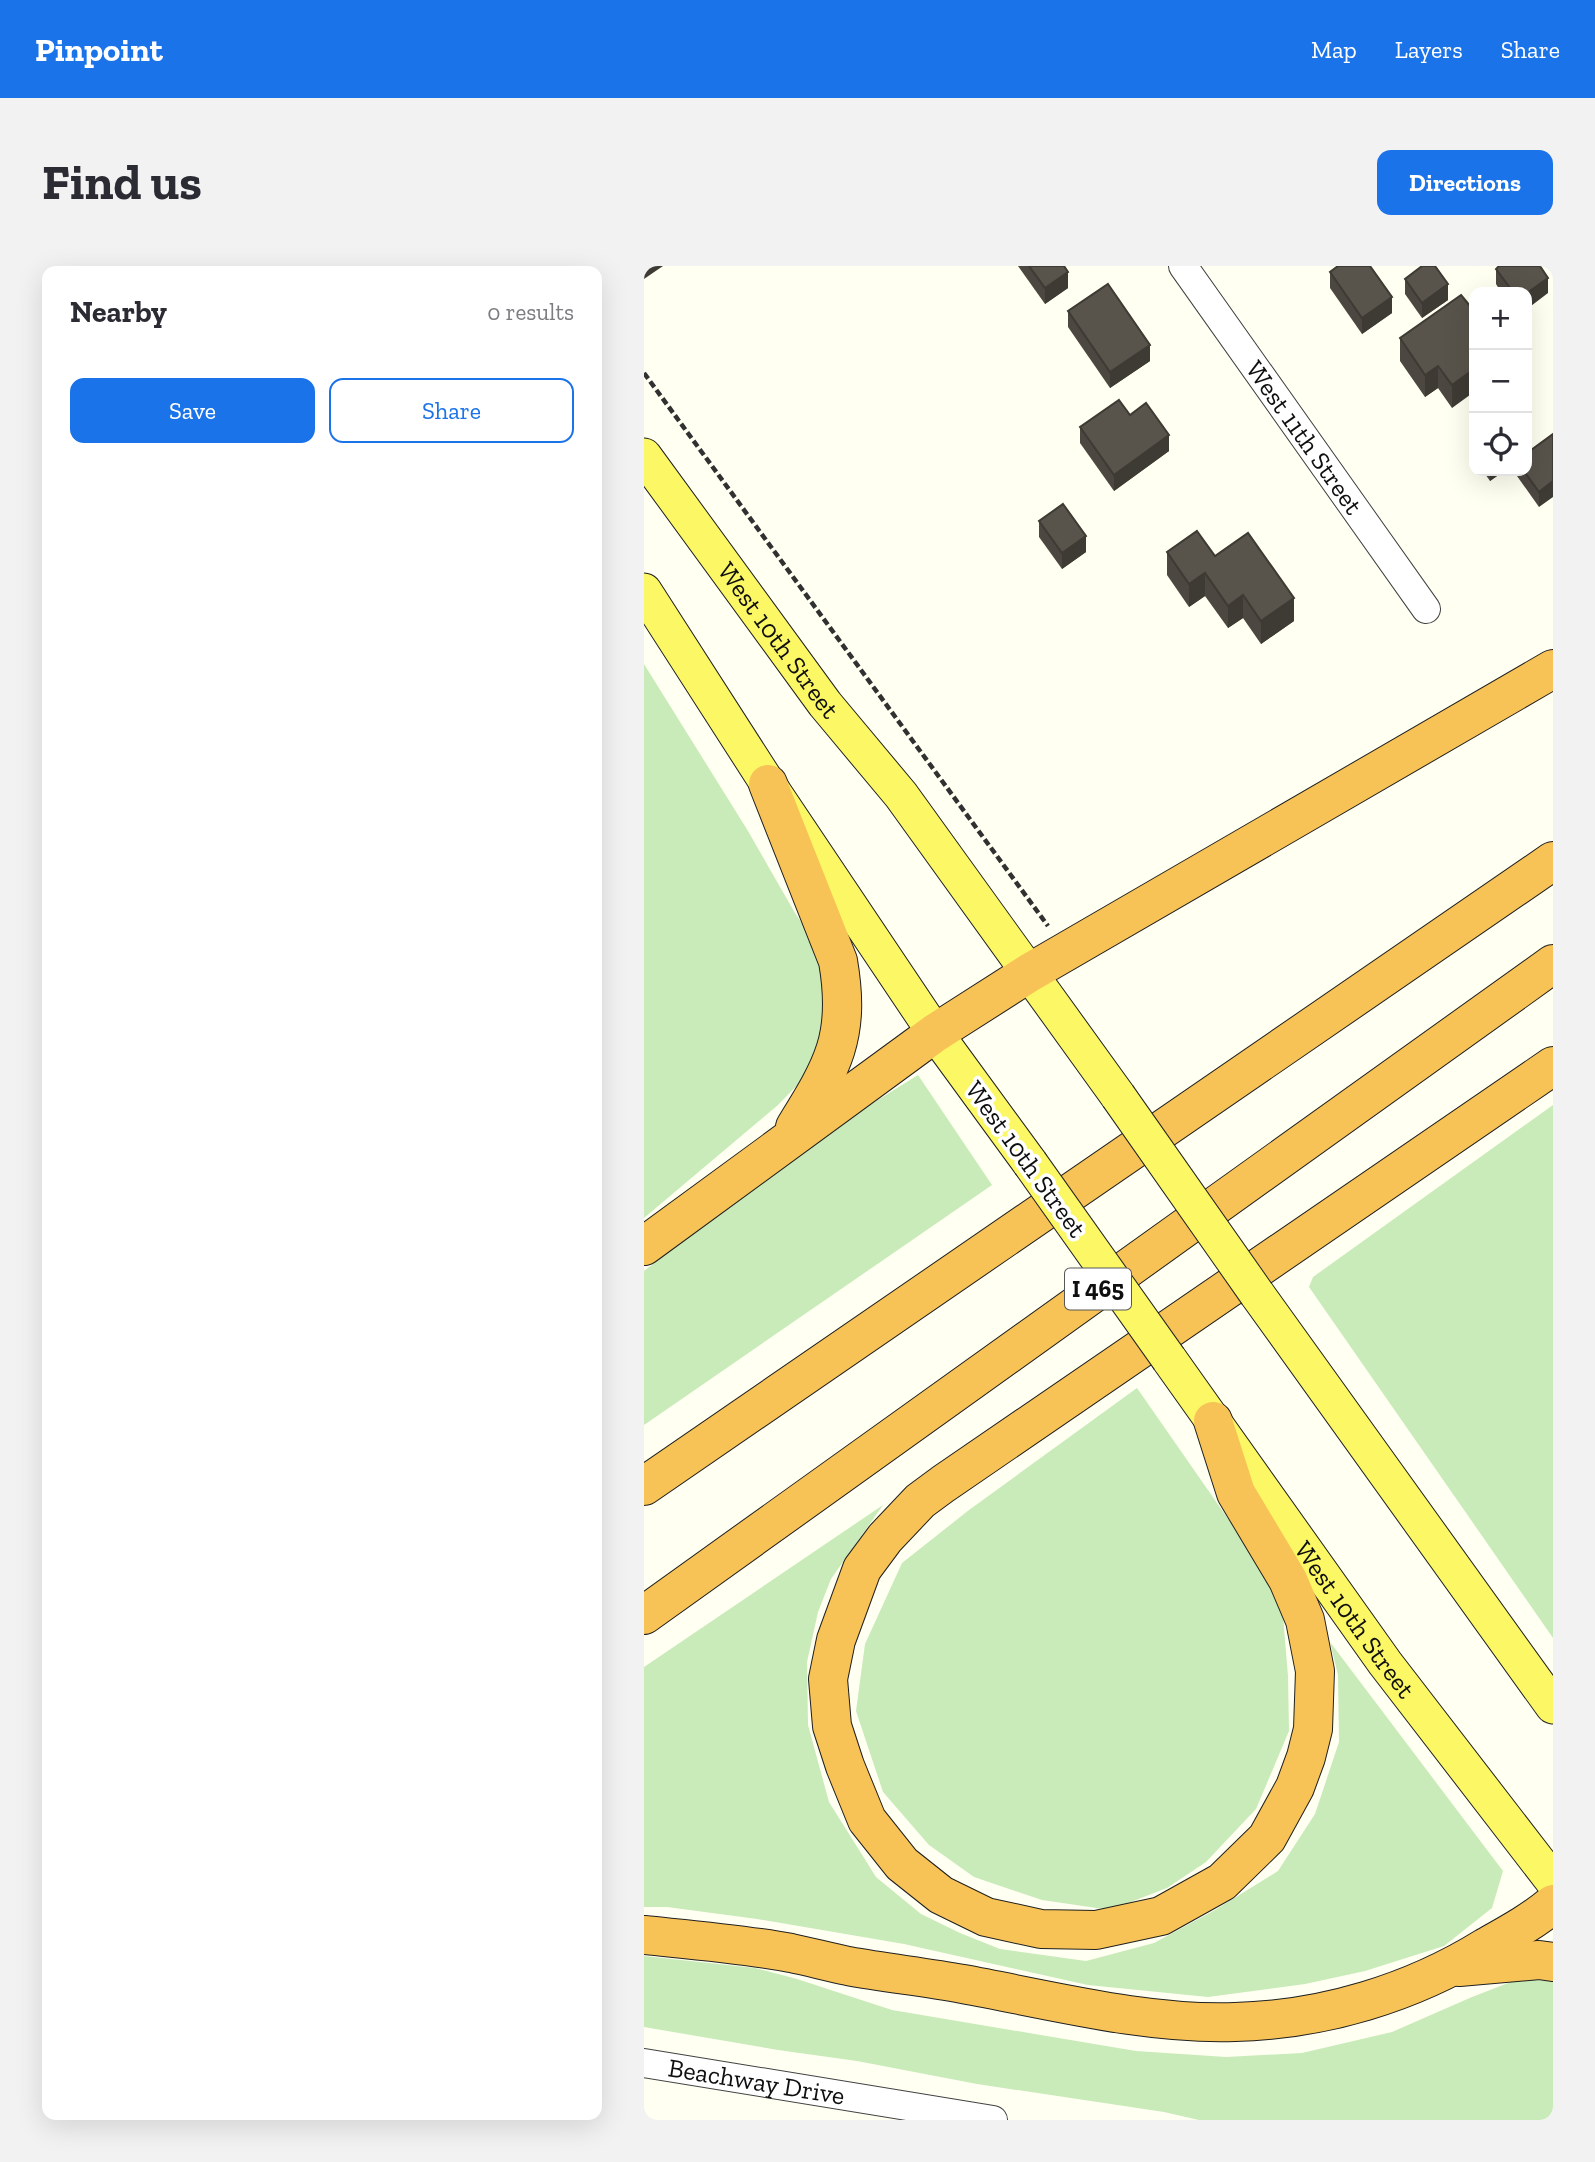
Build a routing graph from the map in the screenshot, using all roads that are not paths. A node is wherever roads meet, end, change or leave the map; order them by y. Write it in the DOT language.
graph roads {
  1 [pos="1183,266"];
  2 [pos="644,456"];
  3 [pos="644,591"];
  4 [pos="1426,609"];
  5 [pos="1553,669"];
  6 [pos="768,784"];
  7 [pos="1553,861"];
  8 [pos="1553,964"];
  9 [pos="1029,973"];
  10 [pos="934,1033"];
  11 [pos="1553,1066"];
  12 [pos="784,1144"];
  13 [pos="644,1246"];
  14 [pos="1213,1421"];
  15 [pos="644,1486"];
  16 [pos="644,1615"];
  17 [pos="1553,1706"];
  18 [pos="1553,1881"];
  19 [pos="1553,1905"];
  20 [pos="644,1935"];
  21 [pos="1553,1962"];
  22 [pos="1454,1967"];
  23 [pos="644,2063"];
  24 [pos="948,2116"];
  25 [pos="993,2120"];
  1 -- 4 [label="street, West 11th Street"];
  2 -- 9 [label="main road, West 10th Street"];
  3 -- 6 [label="main road, West 10th Street"];
  5 -- 9 [label="highway"];
  6 -- 10 [label="main road, West 10th Street"];
  6 -- 12 [label="highway"];
  7 -- 15 [label="highway"];
  8 -- 16 [label="highway, I 465"];
  9 -- 10 [label="highway"];
  9 -- 17 [label="main road, West 10th Street, bridge"];
  10 -- 12 [label="highway"];
  10 -- 14 [label="main road, West 10th Street, bridge"];
  11 -- 14 [label="highway"];
  12 -- 13 [label="highway"];
  14 -- 18 [label="main road, West 10th Street"];
  19 -- 22 [label="highway"];
  20 -- 22 [label="highway"];
  21 -- 22 [label="highway"];
  23 -- 24 [label="street, Beachway Drive"];
  24 -- 25 [label="street, Beachway Drive"];
}
